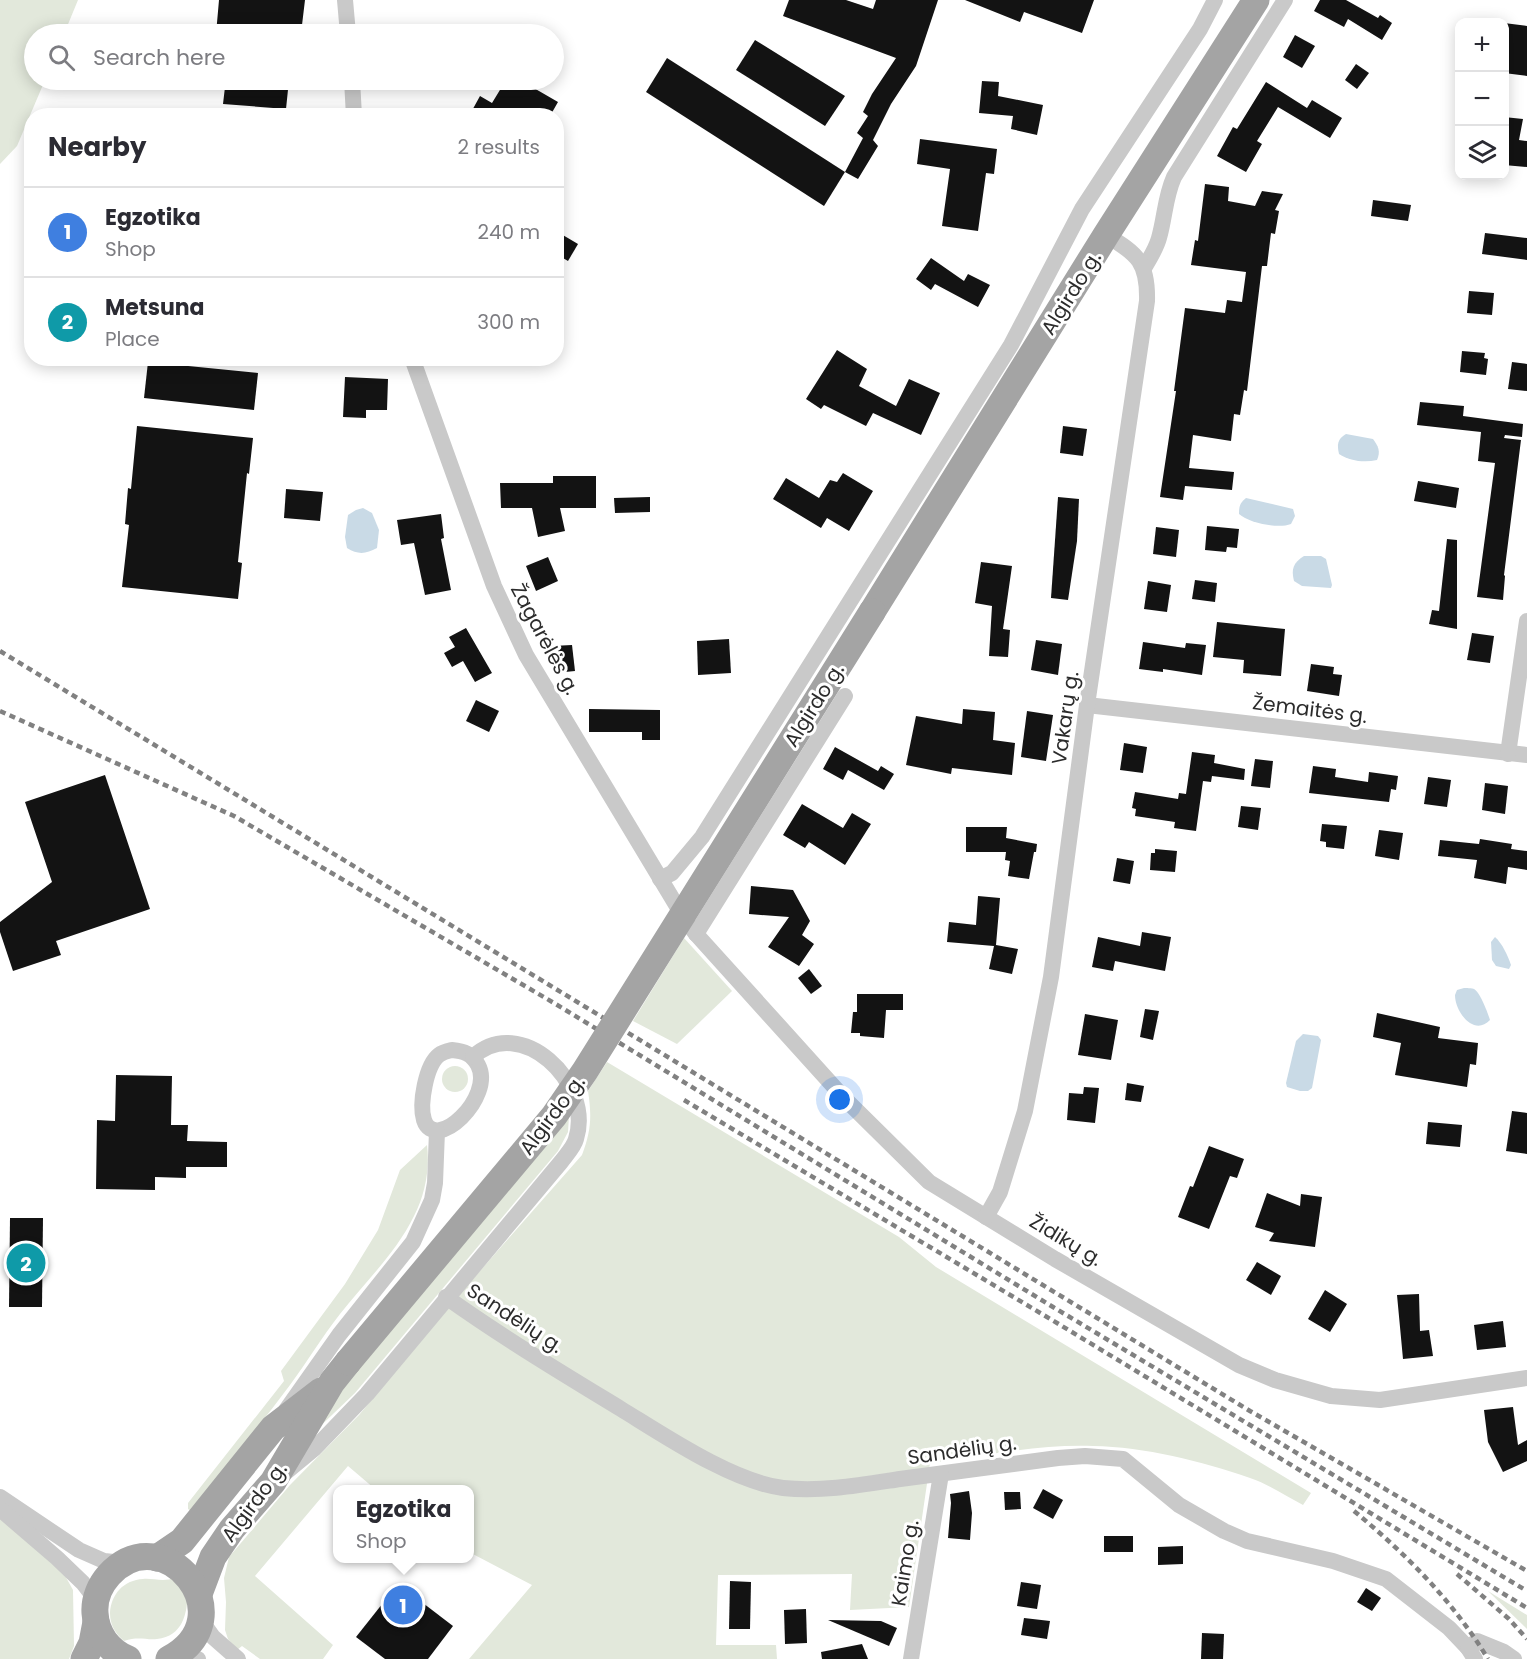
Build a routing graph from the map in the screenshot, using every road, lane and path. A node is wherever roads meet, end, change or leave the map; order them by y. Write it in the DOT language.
graph roads {
  1 [pos="345,0"];
  2 [pos="1215,0"];
  3 [pos="1256,0"];
  4 [pos="1285,0"];
  5 [pos="347,24"];
  6 [pos="353,90"];
  7 [pos="354,108"];
  8 [pos="1106,235"];
  9 [pos="1144,268"];
  10 [pos="415,366"];
  11 [pos="1527,621"];
  12 [pos="846,696"];
  13 [pos="1087,705"];
  14 [pos="1508,753"];
  15 [pos="1527,755"];
  16 [pos="660,879"];
  17 [pos="684,918"];
  18 [pos="696,934"];
  19 [pos="473,1057"];
  20 [pos="437,1131"];
  21 [pos="986,1217"];
  22 [pos="446,1298"];
  23 [pos="340,1372"];
  24 [pos="1527,1378"];
  25 [pos="273,1428"];
  26 [pos="941,1474"];
  27 [pos="273,1482"];
  28 [pos="0,1497"];
  29 [pos="0,1509"];
  30 [pos="157,1558"];
  31 [pos="123,1563"];
  32 [pos="199,1594"];
  33 [pos="96,1611"];
  34 [pos="201,1620"];
  35 [pos="1471,1653"];
  36 [pos="182,1657"];
  37 [pos="84,1659"];
  38 [pos="128,1659"];
  39 [pos="238,1659"];
  40 [pos="911,1659"];
  41 [pos="1514,1659"];
  1 -- 5 [label="street"];
  2 -- 16 [label="street"];
  3 -- 8 [label="main road, Algirdo g."];
  4 -- 9 [label="street"];
  6 -- 7 [label="street"];
  8 -- 9 [label="street"];
  8 -- 23 [label="main road, Algirdo g., bridge"];
  9 -- 13 [label="street, Vakarų g."];
  10 -- 16 [label="street, Žagarėlės g."];
  11 -- 14 [label="street"];
  12 -- 18 [label="street"];
  13 -- 14 [label="street, Žemaitės g."];
  13 -- 21 [label="street, Vakarų g."];
  14 -- 15 [label="street, Žemaitės g."];
  16 -- 17 [label="street, Žagarėlės g."];
  17 -- 18 [label="street, Židikų g."];
  18 -- 21 [label="street, Židikų g."];
  19 -- 20 [label="street"];
  19 -- 20 [label="street"];
  19 -- 22 [label="street"];
  20 -- 25 [label="street"];
  21 -- 24 [label="street, Židikų g."];
  22 -- 26 [label="street, Sandėlių g."];
  22 -- 27 [label="street"];
  23 -- 25 [label="main road, Algirdo g."];
  23 -- 27 [label="main road, Algirdo g."];
  25 -- 30 [label="main road, Algirdo g."];
  26 -- 35 [label="street, Sandėlių g."];
  26 -- 40 [label="street, Kaimo g."];
  27 -- 32 [label="main road, Algirdo g."];
  28 -- 31 [label="street"];
  29 -- 33 [label="street"];
  30 -- 31 [label="main road, Algirdo g."];
  30 -- 32 [label="main road, Algirdo g."];
  31 -- 33 [label="main road"];
  32 -- 34 [label="main road, Algirdo g."];
  33 -- 37 [label="main road"];
  33 -- 38 [label="main road"];
  34 -- 36 [label="main road"];
  34 -- 39 [label="street"];
  35 -- 41 [label="street"];
}
